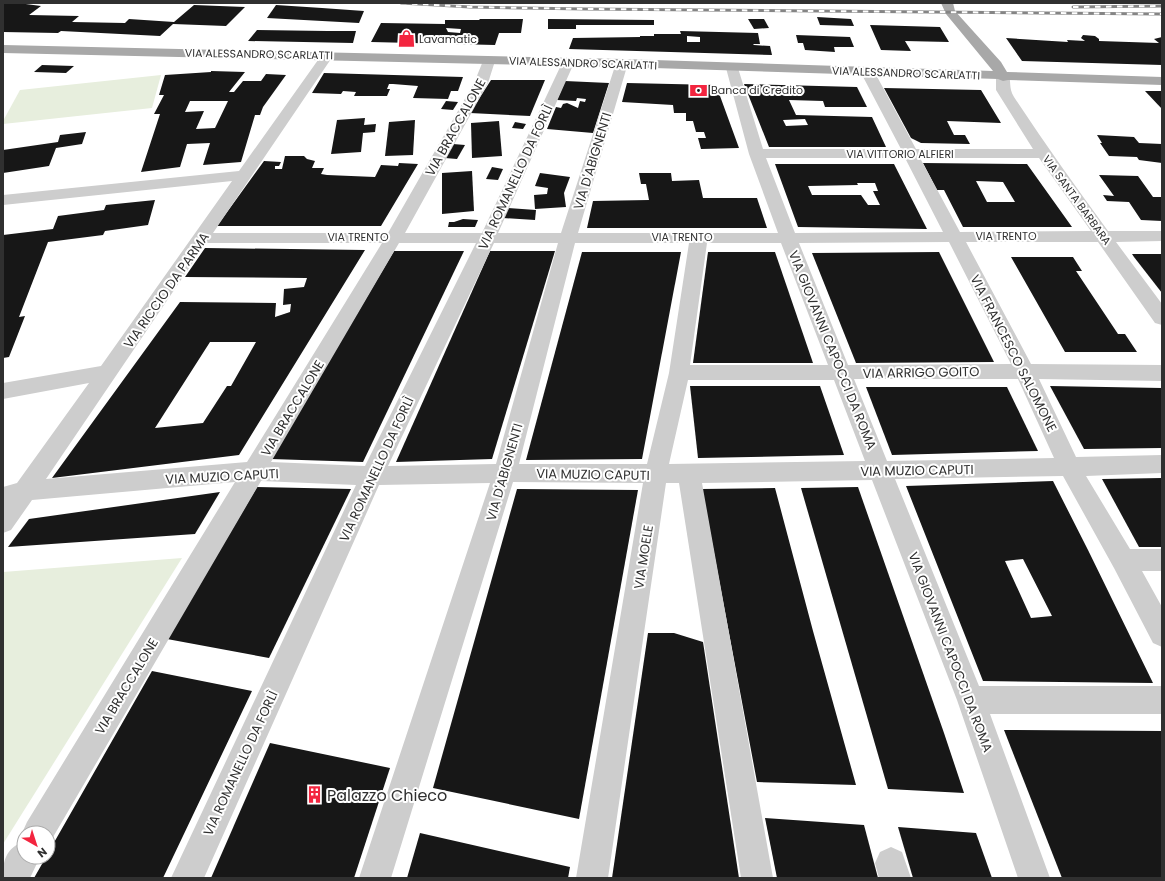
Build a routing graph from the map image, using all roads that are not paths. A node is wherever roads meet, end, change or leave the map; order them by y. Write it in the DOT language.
graph roads {
  1 [pos="947,3"];
  2 [pos="3,49"];
  3 [pos="327,56"];
  4 [pos="489,60"];
  5 [pos="568,63"];
  6 [pos="622,64"];
  7 [pos="732,68"];
  8 [pos="867,71"];
  9 [pos="1003,77"];
  10 [pos="1162,81"];
  11 [pos="1043,153"];
  12 [pos="757,154"];
  13 [pos="911,154"];
  14 [pos="246,175"];
  15 [pos="3,200"];
  16 [pos="954,236"];
  17 [pos="1103,236"];
  18 [pos="1162,236"];
  19 [pos="394,237"];
  20 [pos="488,237"];
  21 [pos="568,237"];
  22 [pos="699,237"];
  23 [pos="202,238"];
  24 [pos="788,238"];
  25 [pos="1162,318"];
  26 [pos="1025,371"];
  27 [pos="108,372"];
  28 [pos="679,373"];
  29 [pos="842,373"];
  30 [pos="1162,373"];
  31 [pos="3,391"];
  32 [pos="1162,464"];
  33 [pos="1069,467"];
  34 [pos="255,471"];
  35 [pos="881,471"];
  36 [pos="505,473"];
  37 [pos="689,473"];
  38 [pos="656,474"];
  39 [pos="372,476"];
  40 [pos="25,491"];
  41 [pos="3,497"];
  42 [pos="3,523"];
  43 [pos="1124,560"];
  44 [pos="1162,560"];
  45 [pos="1162,634"];
  46 [pos="972,700"];
  47 [pos="1162,700"];
  48 [pos="43,825"];
  49 [pos="19,865"];
  50 [pos="12,878"];
  51 [pos="187,878"];
  52 [pos="375,878"];
  53 [pos="592,878"];
  54 [pos="757,878"];
  55 [pos="1034,878"];
  1 -- 9 [label="main road"];
  2 -- 3 [label="main road, VIA ALESSANDRO SCARLATTI"];
  3 -- 4 [label="main road, VIA ALESSANDRO SCARLATTI"];
  3 -- 14 [label="street, VIA RICCIO DA PARMA"];
  4 -- 5 [label="main road, VIA ALESSANDRO SCARLATTI"];
  4 -- 19 [label="street, VIA BRACCALONE"];
  5 -- 6 [label="main road, VIA ALESSANDRO SCARLATTI"];
  5 -- 20 [label="street, VIA ROMANELLO DA FORLÌ"];
  6 -- 7 [label="main road, VIA ALESSANDRO SCARLATTI"];
  6 -- 21 [label="street, VIA D'ABIGNENTI"];
  7 -- 8 [label="main road, VIA ALESSANDRO SCARLATTI"];
  7 -- 12 [label="street, VIA GIOVANNI CAPOCCI DA ROMA"];
  8 -- 9 [label="main road, VIA ALESSANDRO SCARLATTI"];
  8 -- 13 [label="street, VIA FRANCESCO SALOMONE"];
  9 -- 10 [label="main road, VIA ALESSANDRO SCARLATTI"];
  9 -- 11 [label="street, VIA SANTA BARBARA"];
  11 -- 13 [label="street, VIA VITTORIO ALFIERI"];
  11 -- 17 [label="street, VIA SANTA BARBARA"];
  12 -- 13 [label="street, VIA VITTORIO ALFIERI"];
  12 -- 24 [label="street, VIA GIOVANNI CAPOCCI DA ROMA"];
  13 -- 16 [label="street, VIA FRANCESCO SALOMONE"];
  14 -- 15 [label="street"];
  14 -- 23 [label="street, VIA RICCIO DA PARMA"];
  16 -- 17 [label="street, VIA TRENTO"];
  16 -- 24 [label="street, VIA TRENTO"];
  16 -- 26 [label="street, VIA FRANCESCO SALOMONE"];
  17 -- 18 [label="street, VIA TRENTO"];
  17 -- 25 [label="street, VIA SANTA BARBARA"];
  19 -- 20 [label="street, VIA TRENTO"];
  19 -- 23 [label="street, VIA TRENTO"];
  19 -- 34 [label="street, VIA BRACCALONE"];
  20 -- 21 [label="street, VIA TRENTO"];
  20 -- 39 [label="street, VIA ROMANELLO DA FORLÌ"];
  21 -- 22 [label="street, VIA TRENTO"];
  21 -- 36 [label="street, VIA D'ABIGNENTI"];
  22 -- 24 [label="street, VIA TRENTO"];
  22 -- 28 [label="street, VIA MOELE"];
  23 -- 27 [label="street, VIA RICCIO DA PARMA"];
  24 -- 29 [label="street, VIA GIOVANNI CAPOCCI DA ROMA"];
  26 -- 29 [label="street, VIA ARRIGO GOITO"];
  26 -- 30 [label="street, VIA ARRIGO GOITO"];
  26 -- 33 [label="street, VIA FRANCESCO SALOMONE"];
  27 -- 31 [label="street"];
  27 -- 40 [label="street, VIA RICCIO DA PARMA"];
  28 -- 29 [label="street, VIA ARRIGO GOITO"];
  28 -- 38 [label="street, VIA MOELE"];
  29 -- 35 [label="street, VIA GIOVANNI CAPOCCI DA ROMA"];
  32 -- 33 [label="street, VIA MUZIO CAPUTI"];
  33 -- 35 [label="street, VIA MUZIO CAPUTI"];
  33 -- 43 [label="street, VIA FRANCESCO SALOMONE"];
  34 -- 39 [label="street, VIA MUZIO CAPUTI"];
  34 -- 40 [label="street, VIA MUZIO CAPUTI"];
  34 -- 48 [label="street, VIA BRACCALONE"];
  35 -- 37 [label="street, VIA MUZIO CAPUTI"];
  35 -- 46 [label="street, VIA GIOVANNI CAPOCCI DA ROMA"];
  36 -- 38 [label="street, VIA MUZIO CAPUTI"];
  36 -- 39 [label="street, VIA MUZIO CAPUTI"];
  36 -- 52 [label="street, VIA D'ABIGNENTI"];
  37 -- 38 [label="street, VIA MUZIO CAPUTI"];
  37 -- 54 [label="street"];
  38 -- 53 [label="street, VIA MOELE"];
  39 -- 51 [label="street, VIA ROMANELLO DA FORLÌ"];
  40 -- 41 [label="street, VIA MUZIO CAPUTI"];
  40 -- 42 [label="street, VIA RICCIO DA PARMA"];
  43 -- 44 [label="street"];
  43 -- 45 [label="street, VIA FRANCESCO SALOMONE"];
  46 -- 47 [label="street"];
  46 -- 55 [label="street, VIA GIOVANNI CAPOCCI DA ROMA"];
  49 -- 50 [label="street"];
}
